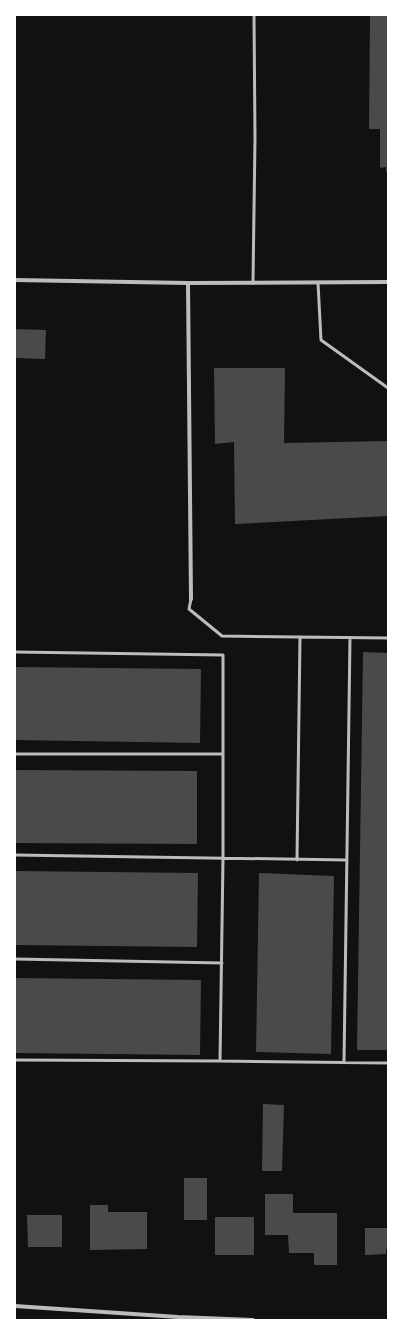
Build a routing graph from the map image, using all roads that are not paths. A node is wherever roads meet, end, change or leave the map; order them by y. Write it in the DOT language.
graph roads {
  1 [pos="254,15"];
  2 [pos="15,280"];
  3 [pos="388,282"];
  4 [pos="188,283"];
  5 [pos="253,283"];
  6 [pos="318,283"];
  7 [pos="388,388"];
  8 [pos="191,599"];
  9 [pos="300,637"];
  10 [pos="350,638"];
  11 [pos="388,638"];
  12 [pos="15,652"];
  13 [pos="15,754"];
  14 [pos="223,754"];
  15 [pos="15,855"];
  16 [pos="223,858"];
  17 [pos="297,860"];
  18 [pos="347,860"];
  19 [pos="15,959"];
  20 [pos="222,963"];
  21 [pos="15,1060"];
  22 [pos="220,1061"];
  23 [pos="344,1062"];
  24 [pos="388,1063"];
  25 [pos="15,1306"];
  26 [pos="195,1319"];
  27 [pos="253,1320"];
  1 -- 5 [label="lane"];
  2 -- 4 [label="street"];
  3 -- 6 [label="street"];
  4 -- 5 [label="street"];
  4 -- 8 [label="street"];
  5 -- 6 [label="street"];
  6 -- 7 [label="lane"];
  8 -- 9 [label="lane"];
  9 -- 10 [label="lane"];
  9 -- 17 [label="lane"];
  10 -- 11 [label="lane"];
  10 -- 18 [label="lane"];
  12 -- 14 [label="lane"];
  13 -- 14 [label="lane"];
  14 -- 16 [label="lane"];
  15 -- 16 [label="lane"];
  16 -- 17 [label="lane"];
  16 -- 20 [label="lane"];
  17 -- 18 [label="lane"];
  18 -- 23 [label="lane"];
  19 -- 20 [label="lane"];
  20 -- 22 [label="lane"];
  21 -- 22 [label="lane"];
  22 -- 23 [label="lane"];
  23 -- 24 [label="lane"];
  25 -- 26 [label="street"];
  26 -- 27 [label="street"];
}
